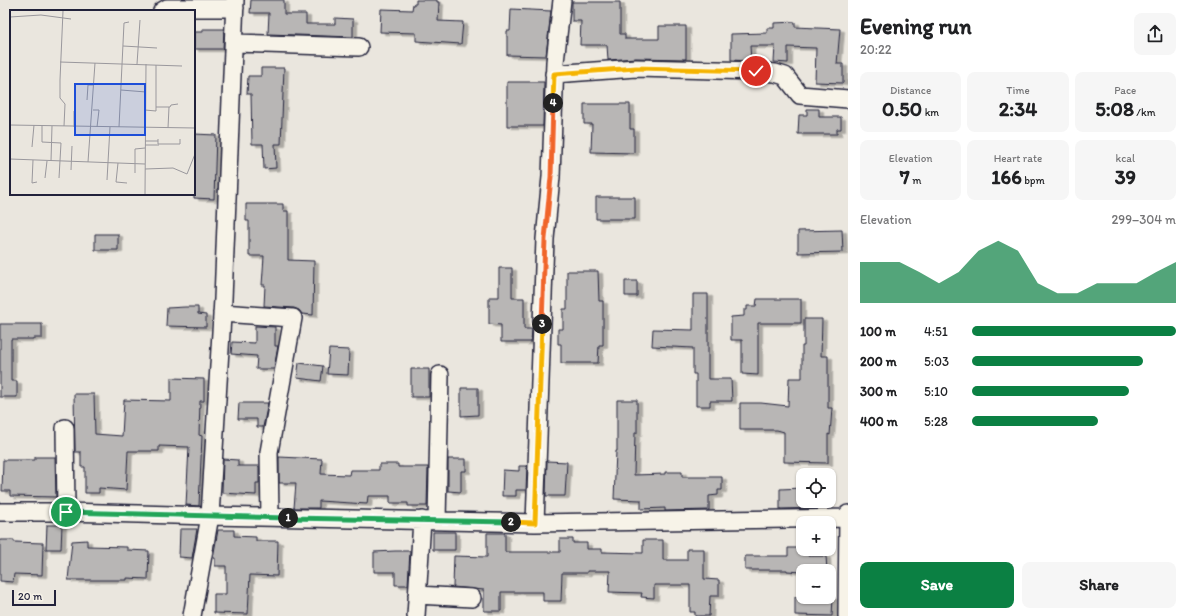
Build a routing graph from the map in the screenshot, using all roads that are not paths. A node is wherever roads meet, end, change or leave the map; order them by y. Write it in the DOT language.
graph roads {
  1 [pos="562,0"];
  2 [pos="235,4"];
  3 [pos="164,10"];
  4 [pos="234,43"];
  5 [pos="359,47"];
  6 [pos="554,74"];
  7 [pos="848,99"];
  8 [pos="222,313"];
  9 [pos="440,375"];
  10 [pos="65,428"];
  11 [pos="0,512"];
  12 [pos="66,512"];
  13 [pos="848,514"];
  14 [pos="210,516"];
  15 [pos="270,517"];
  16 [pos="848,518"];
  17 [pos="430,520"];
  18 [pos="535,523"];
  19 [pos="418,595"];
  20 [pos="472,598"];
  21 [pos="192,616"];
  22 [pos="416,616"];
  23 [pos="847,616"];
  1 -- 6 [label="street"];
  2 -- 3 [label="street"];
  2 -- 4 [label="street"];
  4 -- 5 [label="street"];
  4 -- 8 [label="street"];
  6 -- 7 [label="street"];
  6 -- 18 [label="street"];
  8 -- 14 [label="street"];
  8 -- 15 [label="street"];
  9 -- 17 [label="street"];
  10 -- 12 [label="street"];
  11 -- 12 [label="street"];
  12 -- 14 [label="street"];
  13 -- 16 [label="street"];
  14 -- 15 [label="street"];
  14 -- 21 [label="street"];
  15 -- 17 [label="street"];
  16 -- 18 [label="street"];
  16 -- 23 [label="street"];
  17 -- 18 [label="street"];
  17 -- 19 [label="street"];
  19 -- 20 [label="street"];
  19 -- 22 [label="street"];
}
